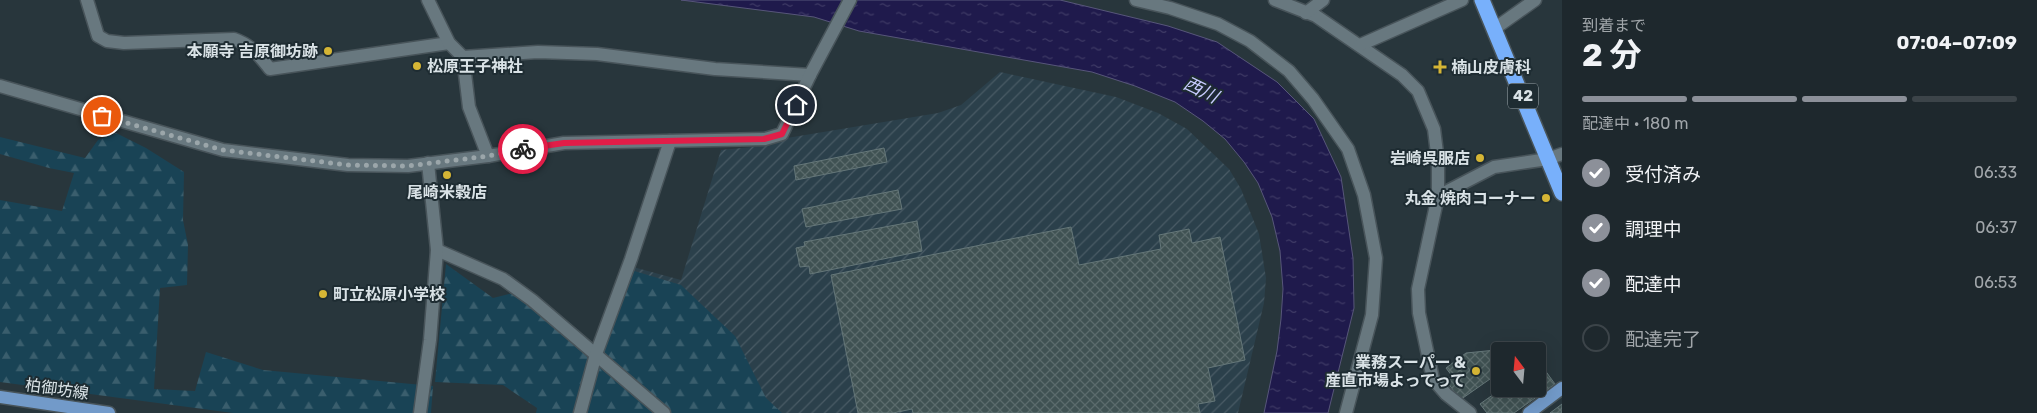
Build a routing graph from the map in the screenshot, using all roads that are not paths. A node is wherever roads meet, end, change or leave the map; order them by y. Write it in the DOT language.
graph roads {
  1 [pos="87,0"];
  2 [pos="428,0"];
  3 [pos="850,0"];
  4 [pos="1136,0"];
  5 [pos="1275,0"];
  6 [pos="1323,0"];
  7 [pos="1462,0"];
  8 [pos="1482,0"];
  9 [pos="1535,0"];
  10 [pos="1306,12"];
  11 [pos="1494,29"];
  12 [pos="449,43"];
  13 [pos="1360,45"];
  14 [pos="463,58"];
  15 [pos="810,76"];
  16 [pos="0,86"];
  17 [pos="670,141"];
  18 [pos="488,156"];
  19 [pos="1555,156"];
  20 [pos="428,163"];
  21 [pos="1562,192"];
  22 [pos="1438,196"];
  23 [pos="437,250"];
  24 [pos="596,354"];
  25 [pos="1562,388"];
  26 [pos="0,397"];
  27 [pos="109,413"];
  28 [pos="420,413"];
  29 [pos="580,413"];
  30 [pos="664,413"];
  31 [pos="1346,413"];
  32 [pos="1470,413"];
  33 [pos="1529,413"];
  1 -- 12 [label="street"];
  2 -- 12 [label="street"];
  3 -- 15 [label="street"];
  4 -- 31 [label="street"];
  5 -- 10 [label="street"];
  6 -- 10 [label="street"];
  7 -- 13 [label="street"];
  8 -- 11 [label="highway, 42"];
  9 -- 11 [label="street"];
  10 -- 13 [label="street"];
  11 -- 19 [label="highway, 42"];
  12 -- 14 [label="street"];
  13 -- 22 [label="street"];
  14 -- 15 [label="street"];
  14 -- 18 [label="street"];
  15 -- 17 [label="street"];
  16 -- 20 [label="street"];
  17 -- 18 [label="street"];
  17 -- 24 [label="street"];
  18 -- 20 [label="street"];
  19 -- 21 [label="highway, 42"];
  19 -- 22 [label="street"];
  20 -- 23 [label="street"];
  22 -- 32 [label="street"];
  23 -- 24 [label="street"];
  23 -- 28 [label="street"];
  24 -- 29 [label="street"];
  24 -- 30 [label="street"];
  25 -- 33 [label="main road"];
  26 -- 27 [label="main road, 柏御坊線"];
}
